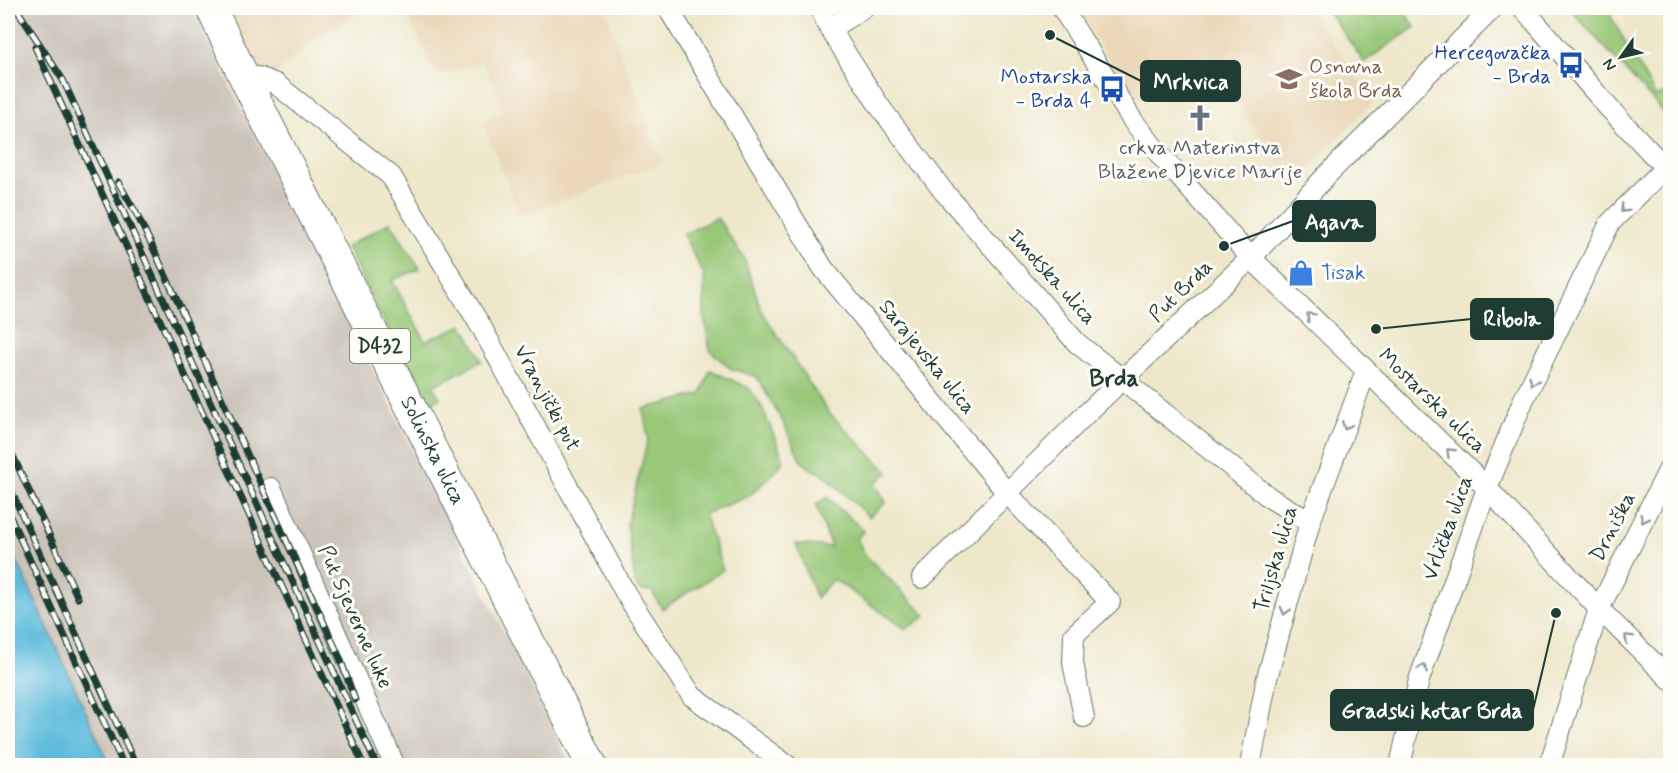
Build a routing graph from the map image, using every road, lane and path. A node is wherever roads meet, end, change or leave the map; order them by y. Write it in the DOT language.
graph roads {
  1 [pos="211,8"];
  2 [pos="668,8"];
  3 [pos="820,8"];
  4 [pos="863,8"];
  5 [pos="1062,8"];
  6 [pos="1493,8"];
  7 [pos="1523,8"];
  8 [pos="830,29"];
  9 [pos="246,81"];
  10 [pos="1668,170"];
  11 [pos="1251,258"];
  12 [pos="1366,371"];
  13 [pos="1123,380"];
  14 [pos="1671,467"];
  15 [pos="271,488"];
  16 [pos="1487,488"];
  17 [pos="1007,493"];
  18 [pos="1310,522"];
  19 [pos="922,578"];
  20 [pos="1599,609"];
  21 [pos="1671,679"];
  22 [pos="1084,717"];
  23 [pos="395,765"];
  24 [pos="592,765"];
  25 [pos="788,765"];
  26 [pos="1250,765"];
  27 [pos="1400,765"];
  28 [pos="1549,765"];
  1 -- 9 [label="main road, Solinska ulica / D432"];
  2 -- 17 [label="street, Sarajevska ulica"];
  3 -- 8 [label="street, Imotska ulica"];
  4 -- 8 [label="street"];
  5 -- 11 [label="street, Mostarska ulica"];
  6 -- 11 [label="street, Put Brda"];
  7 -- 10 [label="street"];
  8 -- 13 [label="street, Imotska ulica"];
  9 -- 24 [label="main road, Solinska ulica / D432"];
  9 -- 25 [label="street, Vranjički put"];
  10 -- 16 [label="street, Vrlička ulica, one-way"];
  12 -- 11 [label="street, Mostarska ulica, one-way"];
  11 -- 13 [label="street, Put Brda"];
  16 -- 12 [label="street, Mostarska ulica, one-way"];
  12 -- 18 [label="street, Triljska ulica, one-way"];
  13 -- 17 [label="street, Put Brda"];
  13 -- 18 [label="street, Imotska ulica"];
  14 -- 20 [label="street, Drniška, one-way"];
  15 -- 23 [label="street, Put Sjeverne luke"];
  16 -- 20 [label="street, Mostarska ulica"];
  27 -- 16 [label="street, Vrlička ulica, one-way"];
  17 -- 19 [label="street, Put Brda"];
  17 -- 22 [label="street, Sarajevska ulica"];
  18 -- 26 [label="street, Triljska ulica, one-way"];
  21 -- 20 [label="street, Mostarska ulica, one-way"];
  20 -- 28 [label="street, Drniška"];
}
